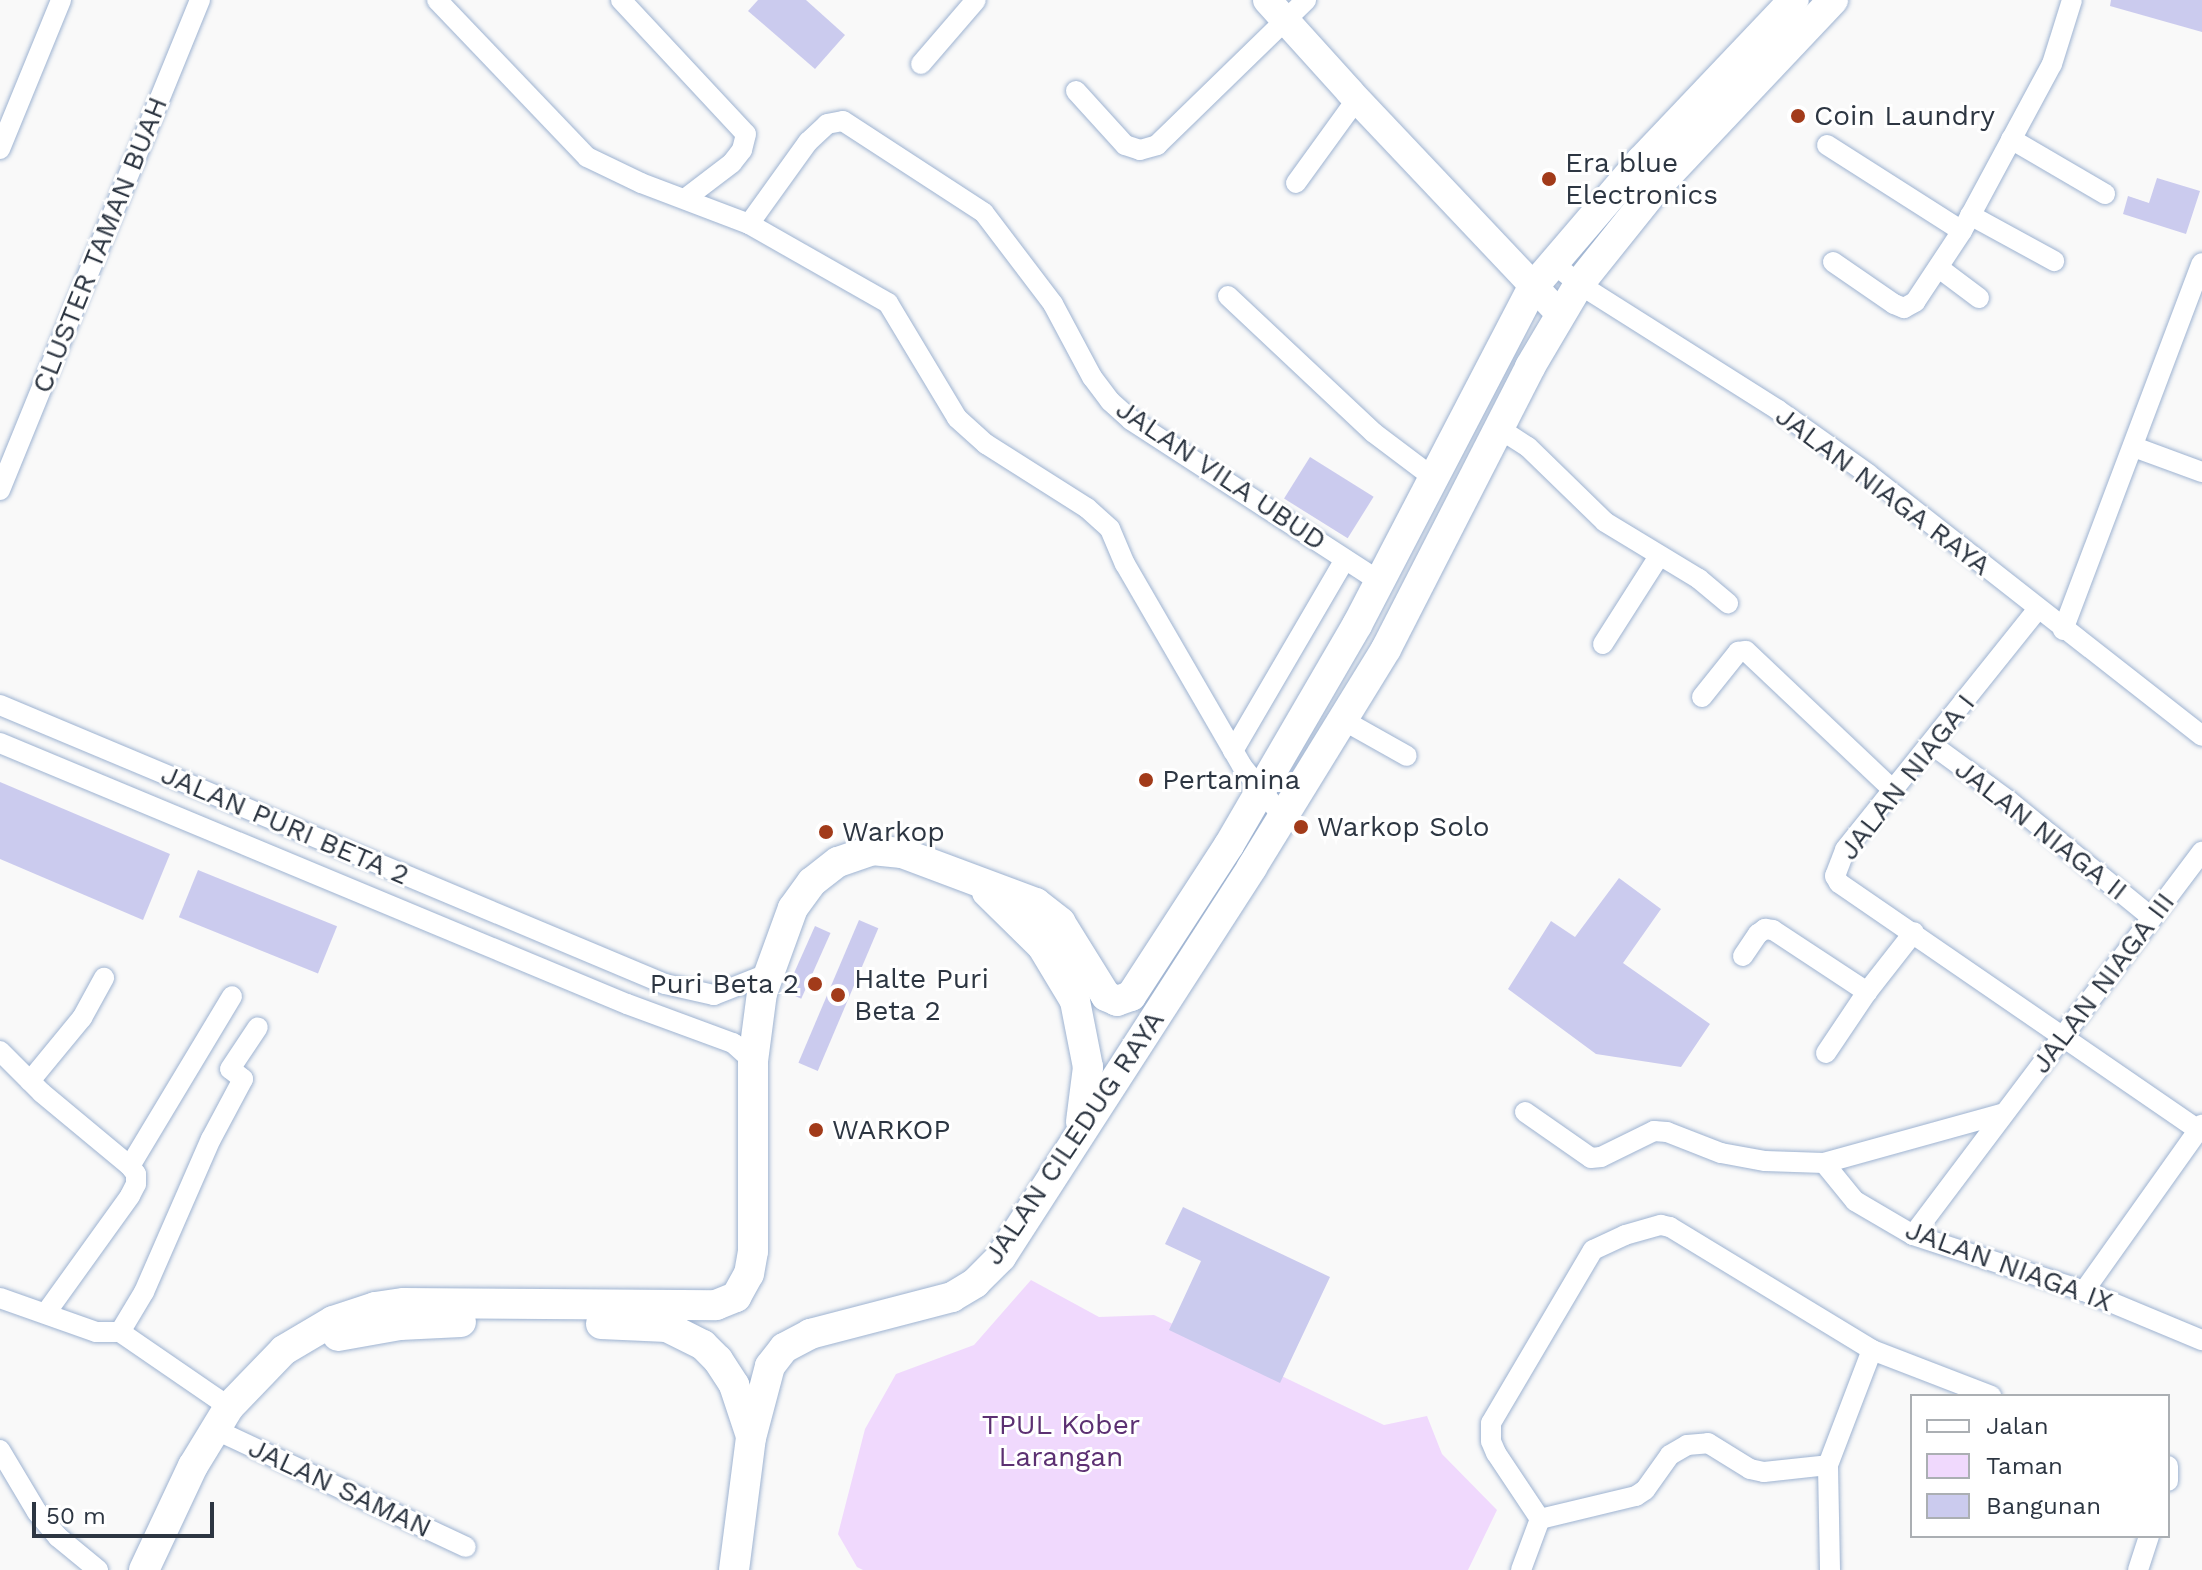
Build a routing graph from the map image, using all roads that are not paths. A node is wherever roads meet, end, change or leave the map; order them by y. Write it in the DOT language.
graph roads {
  1 [pos="61,0"];
  2 [pos="200,0"];
  3 [pos="437,0"];
  4 [pos="621,0"];
  5 [pos="976,0"];
  6 [pos="1267,0"];
  7 [pos="1306,0"];
  8 [pos="1794,0"];
  9 [pos="1833,0"];
  10 [pos="2072,0"];
  11 [pos="1285,23"];
  12 [pos="921,64"];
  13 [pos="1076,91"];
  14 [pos="1356,100"];
  15 [pos="2011,139"];
  16 [pos="1827,145"];
  17 [pos="0,149"];
  18 [pos="1296,183"];
  19 [pos="2105,194"];
  20 [pos="686,198"];
  21 [pos="1966,223"];
  22 [pos="749,224"];
  23 [pos="2054,261"];
  24 [pos="1833,262"];
  25 [pos="1553,263"];
  26 [pos="2202,263"];
  27 [pos="1939,268"];
  28 [pos="1579,284"];
  29 [pos="1533,287"];
  30 [pos="1228,296"];
  31 [pos="1979,298"];
  32 [pos="1560,314"];
  33 [pos="1500,429"];
  34 [pos="2134,447"];
  35 [pos="2202,472"];
  36 [pos="1435,479"];
  37 [pos="0,490"];
  38 [pos="1659,556"];
  39 [pos="1345,559"];
  40 [pos="1380,582"];
  41 [pos="1728,603"];
  42 [pos="2037,610"];
  43 [pos="2063,630"];
  44 [pos="1603,644"];
  45 [pos="1702,697"];
  46 [pos="0,705"];
  47 [pos="1343,720"];
  48 [pos="2202,736"];
  49 [pos="0,743"];
  50 [pos="1931,744"];
  51 [pos="1233,751"];
  52 [pos="1407,756"];
  53 [pos="1260,789"];
  54 [pos="1894,791"];
  55 [pos="1283,817"];
  56 [pos="312,836"];
  57 [pos="2202,852"];
  58 [pos="300,868"];
  59 [pos="967,875"];
  60 [pos="2151,917"];
  61 [pos="1914,932"];
  62 [pos="571,944"];
  63 [pos="1743,956"];
  64 [pos="767,974"];
  65 [pos="562,977"];
  66 [pos="104,978"];
  67 [pos="665,984"];
  68 [pos="1867,992"];
  69 [pos="232,996"];
  70 [pos="657,1015"];
  71 [pos="258,1027"];
  72 [pos="2064,1036"];
  73 [pos="0,1051"];
  74 [pos="1826,1053"];
  75 [pos="753,1061"];
  76 [pos="30,1081"];
  77 [pos="1525,1112"];
  78 [pos="2004,1113"];
  79 [pos="2200,1128"];
  80 [pos="1074,1145"];
  81 [pos="1824,1163"];
  82 [pos="130,1166"];
  83 [pos="1913,1235"];
  84 [pos="2084,1291"];
  85 [pos="0,1298"];
  86 [pos="46,1313"];
  87 [pos="120,1332"];
  88 [pos="2202,1340"];
  89 [pos="1872,1350"];
  90 [pos="260,1372"];
  91 [pos="1986,1394"];
  92 [pos="222,1418"];
  93 [pos="751,1438"];
  94 [pos="0,1450"];
  95 [pos="1828,1465"];
  96 [pos="179,1496"];
  97 [pos="1540,1519"];
  98 [pos="2148,1538"];
  99 [pos="466,1547"];
  100 [pos="735,1569"];
  101 [pos="98,1570"];
  102 [pos="144,1570"];
  103 [pos="161,1570"];
  104 [pos="1521,1570"];
  105 [pos="1830,1570"];
  106 [pos="2138,1570"];
  1 -- 17 [label="street"];
  2 -- 37 [label="street, CLUSTER TAMAN BUAH"];
  3 -- 20 [label="street"];
  4 -- 20 [label="street"];
  5 -- 12 [label="street"];
  6 -- 11 [label="main road"];
  7 -- 11 [label="street"];
  8 -- 25 [label="main road"];
  9 -- 28 [label="main road, JALAN CILEDUG RAYA"];
  10 -- 15 [label="street"];
  11 -- 13 [label="street"];
  11 -- 14 [label="main road"];
  14 -- 18 [label="street"];
  14 -- 29 [label="main road"];
  15 -- 19 [label="street"];
  15 -- 21 [label="street"];
  16 -- 21 [label="street"];
  20 -- 22 [label="street"];
  21 -- 23 [label="street"];
  21 -- 27 [label="street"];
  22 -- 39 [label="street, JALAN VILA UBUD"];
  22 -- 51 [label="street"];
  24 -- 27 [label="street"];
  25 -- 28 [label="street, JALAN NIAGA RAYA"];
  25 -- 29 [label="main road"];
  26 -- 34 [label="street"];
  27 -- 31 [label="street"];
  28 -- 32 [label="main road, JALAN CILEDUG RAYA"];
  28 -- 42 [label="street, JALAN NIAGA RAYA"];
  29 -- 32 [label="main road"];
  29 -- 36 [label="main road"];
  30 -- 36 [label="street"];
  32 -- 33 [label="main road, JALAN CILEDUG RAYA"];
  33 -- 38 [label="street"];
  33 -- 47 [label="main road, JALAN CILEDUG RAYA"];
  34 -- 35 [label="street"];
  34 -- 43 [label="street"];
  36 -- 40 [label="main road"];
  38 -- 41 [label="street"];
  38 -- 44 [label="street"];
  39 -- 40 [label="street, JALAN VILA UBUD"];
  39 -- 51 [label="street"];
  40 -- 53 [label="main road"];
  42 -- 43 [label="street, JALAN NIAGA RAYA"];
  42 -- 50 [label="street, JALAN NIAGA I"];
  43 -- 48 [label="street, JALAN NIAGA RAYA"];
  45 -- 54 [label="street"];
  46 -- 56 [label="street, JALAN PURI BETA 2"];
  47 -- 52 [label="street"];
  47 -- 55 [label="main road, JALAN CILEDUG RAYA"];
  49 -- 58 [label="street, JALAN PURI BETA 2"];
  50 -- 54 [label="street, JALAN NIAGA I"];
  50 -- 60 [label="street, JALAN NIAGA II"];
  51 -- 53 [label="street"];
  53 -- 55 [label="street"];
  53 -- 59 [label="main road"];
  54 -- 61 [label="street, JALAN NIAGA I"];
  55 -- 80 [label="main road, JALAN CILEDUG RAYA"];
  56 -- 58 [label="street"];
  56 -- 62 [label="street, JALAN PURI BETA 2"];
  57 -- 60 [label="street, JALAN NIAGA III"];
  58 -- 65 [label="street, JALAN PURI BETA 2"];
  59 -- 64 [label="main road"];
  59 -- 80 [label="main road"];
  60 -- 72 [label="street, JALAN NIAGA III"];
  61 -- 68 [label="street"];
  61 -- 72 [label="street, JALAN NIAGA I"];
  62 -- 65 [label="street"];
  62 -- 67 [label="street, JALAN PURI BETA 2"];
  63 -- 68 [label="street"];
  64 -- 67 [label="street, JALAN PURI BETA 2"];
  64 -- 75 [label="main road"];
  65 -- 70 [label="street, JALAN PURI BETA 2"];
  66 -- 76 [label="street"];
  67 -- 70 [label="street"];
  68 -- 74 [label="street"];
  69 -- 82 [label="street"];
  70 -- 75 [label="street, JALAN PURI BETA 2"];
  71 -- 87 [label="street"];
  72 -- 78 [label="street, JALAN NIAGA III"];
  72 -- 79 [label="street, JALAN NIAGA I"];
  73 -- 76 [label="street"];
  75 -- 90 [label="main road"];
  76 -- 82 [label="street"];
  77 -- 81 [label="street"];
  78 -- 81 [label="street"];
  78 -- 83 [label="street, JALAN NIAGA III"];
  79 -- 84 [label="street"];
  80 -- 93 [label="main road, JALAN CILEDUG RAYA"];
  81 -- 83 [label="street, JALAN NIAGA IX"];
  82 -- 86 [label="street"];
  83 -- 84 [label="street, JALAN NIAGA IX"];
  84 -- 88 [label="street, JALAN NIAGA IX"];
  85 -- 86 [label="street"];
  86 -- 87 [label="street"];
  87 -- 92 [label="street, JALAN SAMAN"];
  89 -- 91 [label="street"];
  89 -- 95 [label="street"];
  89 -- 97 [label="street"];
  90 -- 92 [label="main road"];
  90 -- 93 [label="main road"];
  92 -- 96 [label="main road"];
  92 -- 99 [label="street, JALAN SAMAN"];
  93 -- 100 [label="main road, JALAN CILEDUG RAYA"];
  94 -- 101 [label="street"];
  95 -- 97 [label="street"];
  95 -- 105 [label="street"];
  96 -- 102 [label="main road"];
  96 -- 103 [label="main road"];
  97 -- 104 [label="street"];
  98 -- 106 [label="street"];
}
